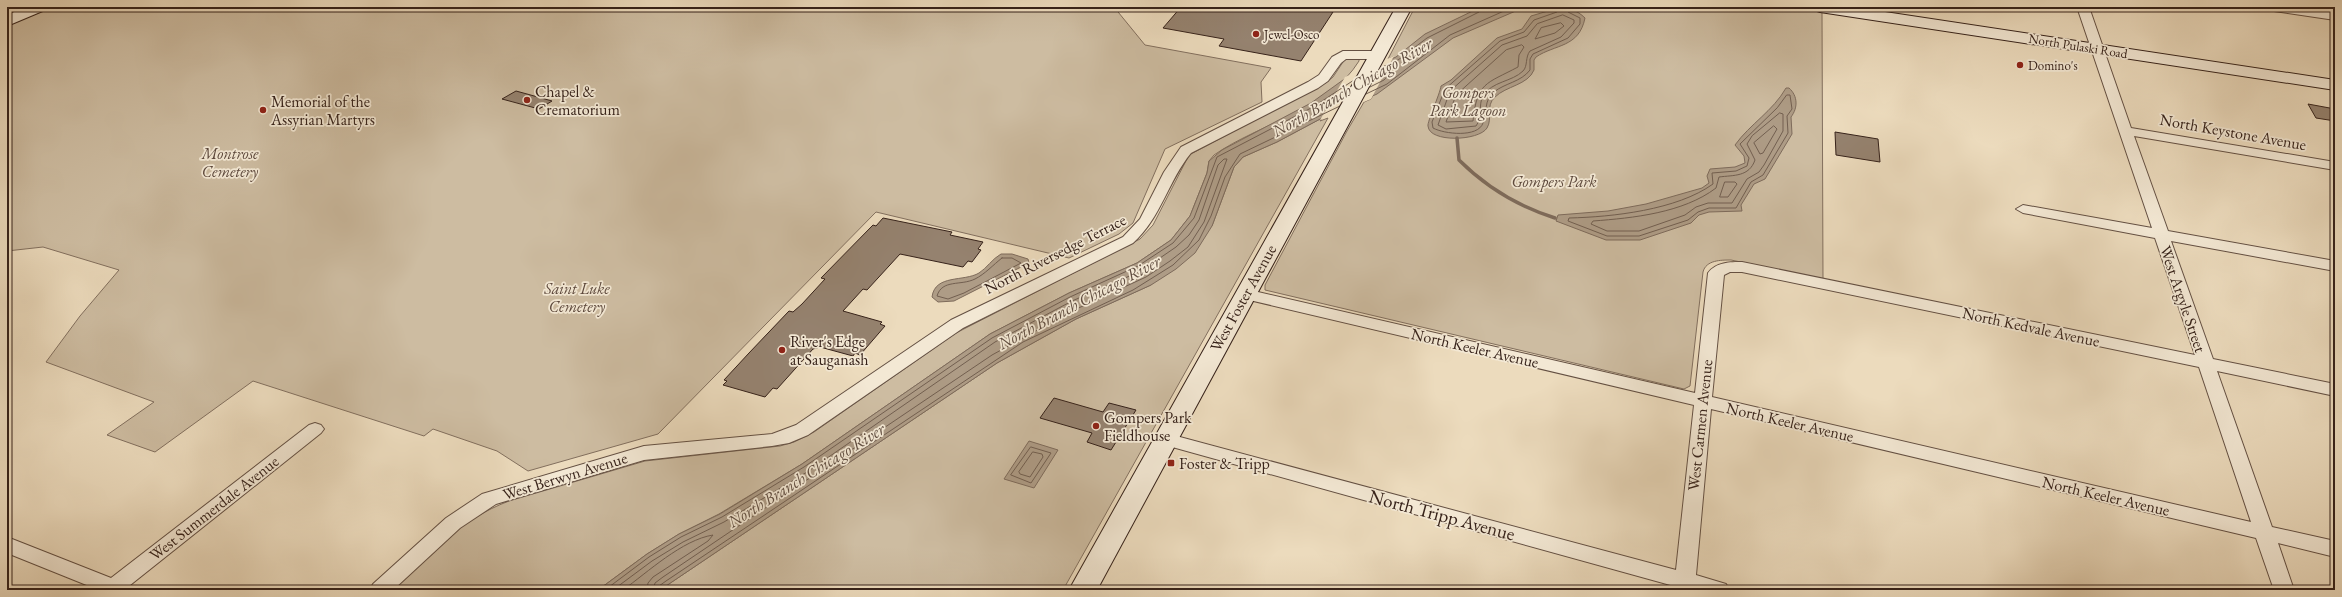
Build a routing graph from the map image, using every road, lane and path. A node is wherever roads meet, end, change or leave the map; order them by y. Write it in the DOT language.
graph roads {
  1 [pos="38,7"];
  2 [pos="1404,7"];
  3 [pos="1820,7"];
  4 [pos="2083,7"];
  5 [pos="2267,7"];
  6 [pos="2335,16"];
  7 [pos="7,21"];
  8 [pos="2098,49"];
  9 [pos="1374,61"];
  10 [pos="2335,85"];
  11 [pos="2126,131"];
  12 [pos="2335,166"];
  13 [pos="2022,209"];
  14 [pos="2160,234"];
  15 [pos="2335,266"];
  16 [pos="1727,267"];
  17 [pos="1245,294"];
  18 [pos="2206,364"];
  19 [pos="2335,390"];
  20 [pos="1702,401"];
  21 [pos="315,429"];
  22 [pos="783,438"];
  23 [pos="1166,439"];
  24 [pos="2263,532"];
  25 [pos="7,545"];
  26 [pos="2335,549"];
  27 [pos="1685,585"];
  28 [pos="117,589"];
  29 [pos="380,590"];
  30 [pos="1083,590"];
  31 [pos="1720,590"];
  32 [pos="2284,590"];
  1 -- 7 [label="main road"];
  2 -- 9 [label="main road, West Foster Avenue"];
  3 -- 8 [label="main road, North Pulaski Road"];
  4 -- 8 [label="street, West Argyle Street"];
  5 -- 6 [label="street"];
  8 -- 10 [label="main road, North Pulaski Road"];
  8 -- 11 [label="street, West Argyle Street"];
  9 -- 17 [label="main road, West Foster Avenue"];
  9 -- 22 [label="street, North Riversedge Terrace"];
  11 -- 12 [label="street, North Keystone Avenue"];
  11 -- 14 [label="street, West Argyle Street"];
  13 -- 14 [label="street"];
  14 -- 15 [label="street"];
  14 -- 18 [label="street, West Argyle Street"];
  16 -- 18 [label="street, North Kedvale Avenue"];
  16 -- 20 [label="street, West Carmen Avenue"];
  17 -- 20 [label="street, North Keeler Avenue"];
  17 -- 23 [label="main road, West Foster Avenue"];
  18 -- 19 [label="street, North Kedvale Avenue"];
  18 -- 24 [label="street, West Argyle Street"];
  20 -- 24 [label="street, North Keeler Avenue"];
  20 -- 27 [label="street, West Carmen Avenue"];
  21 -- 28 [label="street, West Summerdale Avenue"];
  22 -- 29 [label="street, West Berwyn Avenue"];
  23 -- 27 [label="street, North Tripp Avenue"];
  23 -- 30 [label="main road, West Foster Avenue"];
  24 -- 26 [label="street, North Keeler Avenue"];
  24 -- 32 [label="street, West Argyle Street"];
  25 -- 28 [label="street"];
  27 -- 31 [label="street, North Tripp Avenue"];
}
